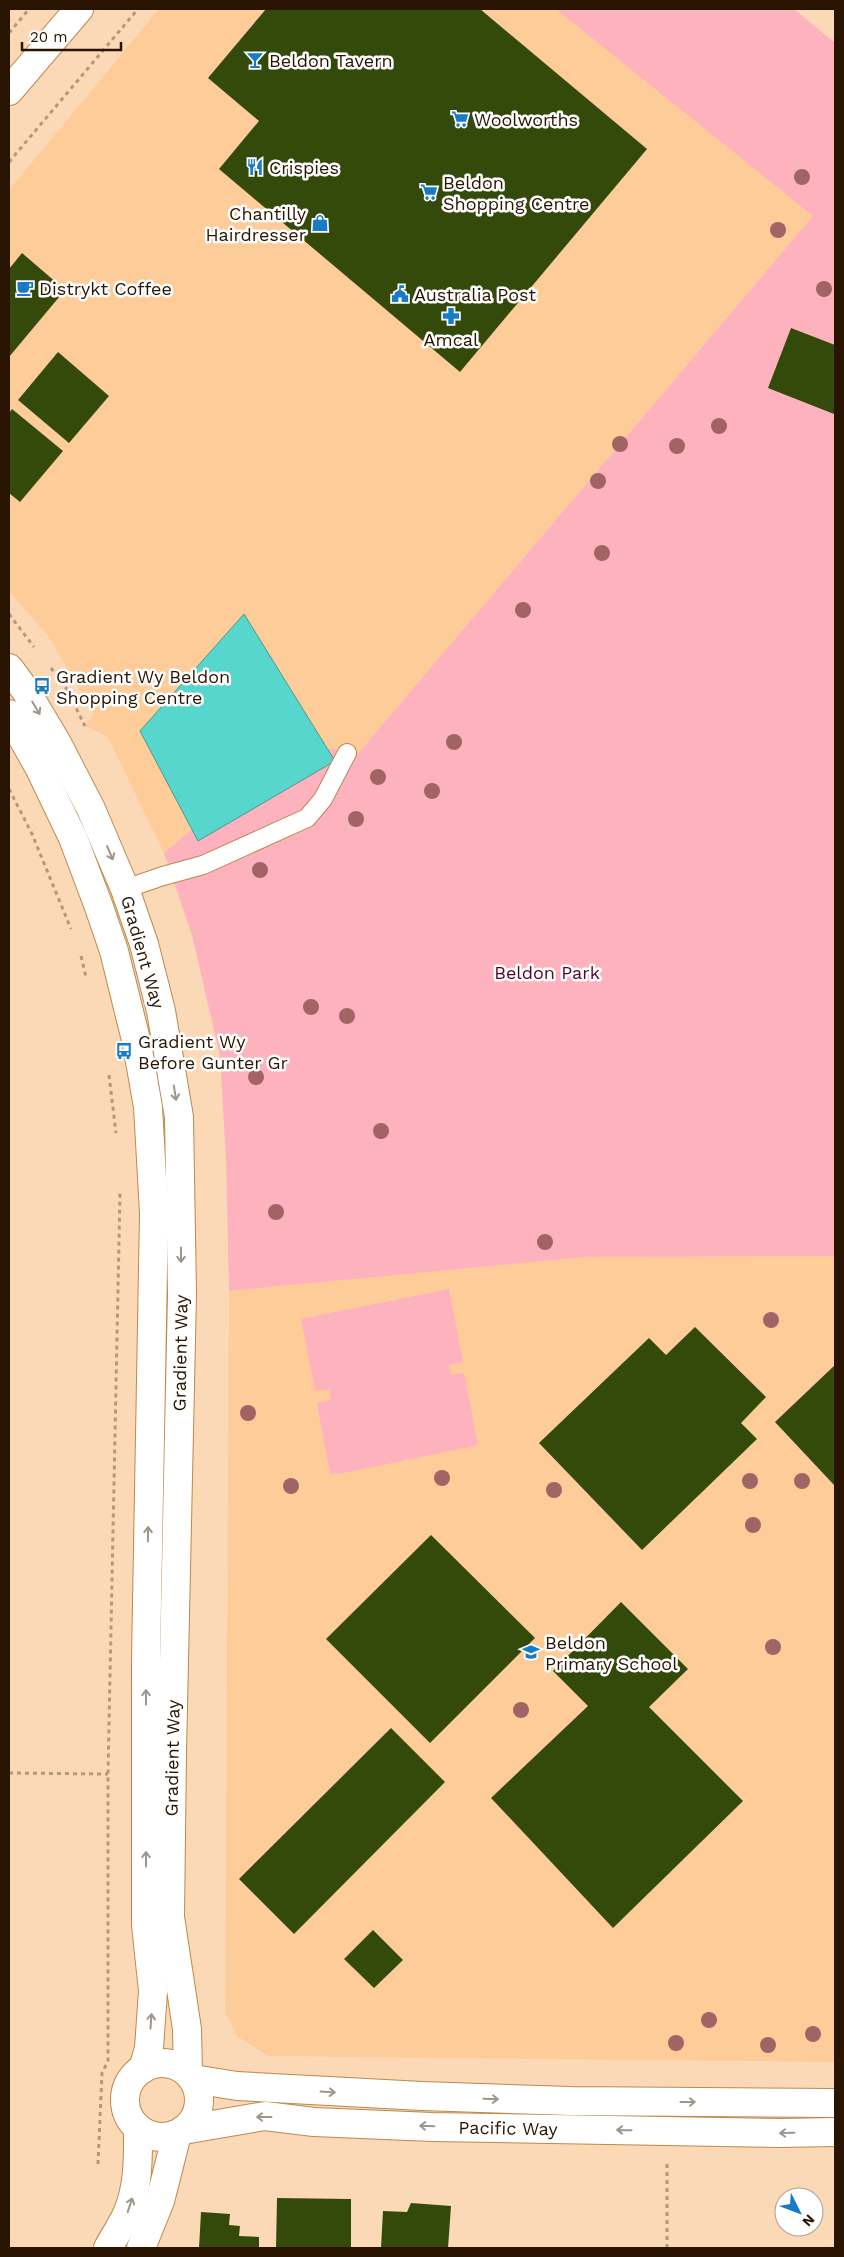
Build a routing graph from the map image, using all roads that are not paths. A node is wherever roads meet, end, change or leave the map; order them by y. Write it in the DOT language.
graph roads {
  1 [pos="79,9"];
  2 [pos="9,91"];
  3 [pos="9,668"];
  4 [pos="9,714"];
  5 [pos="347,753"];
  6 [pos="125,889"];
  7 [pos="142,2069"];
  8 [pos="190,2076"];
  9 [pos="835,2103"];
  10 [pos="138,2128"];
  11 [pos="180,2132"];
  12 [pos="835,2132"];
  13 [pos="108,2248"];
  14 [pos="141,2248"];
  1 -- 2 [label="street"];
  3 -- 6 [label="street, Gradient Way, one-way"];
  7 -- 4 [label="street, Gradient Way, one-way"];
  5 -- 6 [label="lane"];
  6 -- 8 [label="street, Gradient Way, one-way"];
  7 -- 8 [label="street"];
  7 -- 10 [label="street"];
  8 -- 9 [label="street, Pacific Way, one-way"];
  8 -- 11 [label="street"];
  10 -- 11 [label="street"];
  13 -- 10 [label="street, one-way"];
  12 -- 11 [label="street, Pacific Way, one-way"];
  11 -- 14 [label="street"];
}
